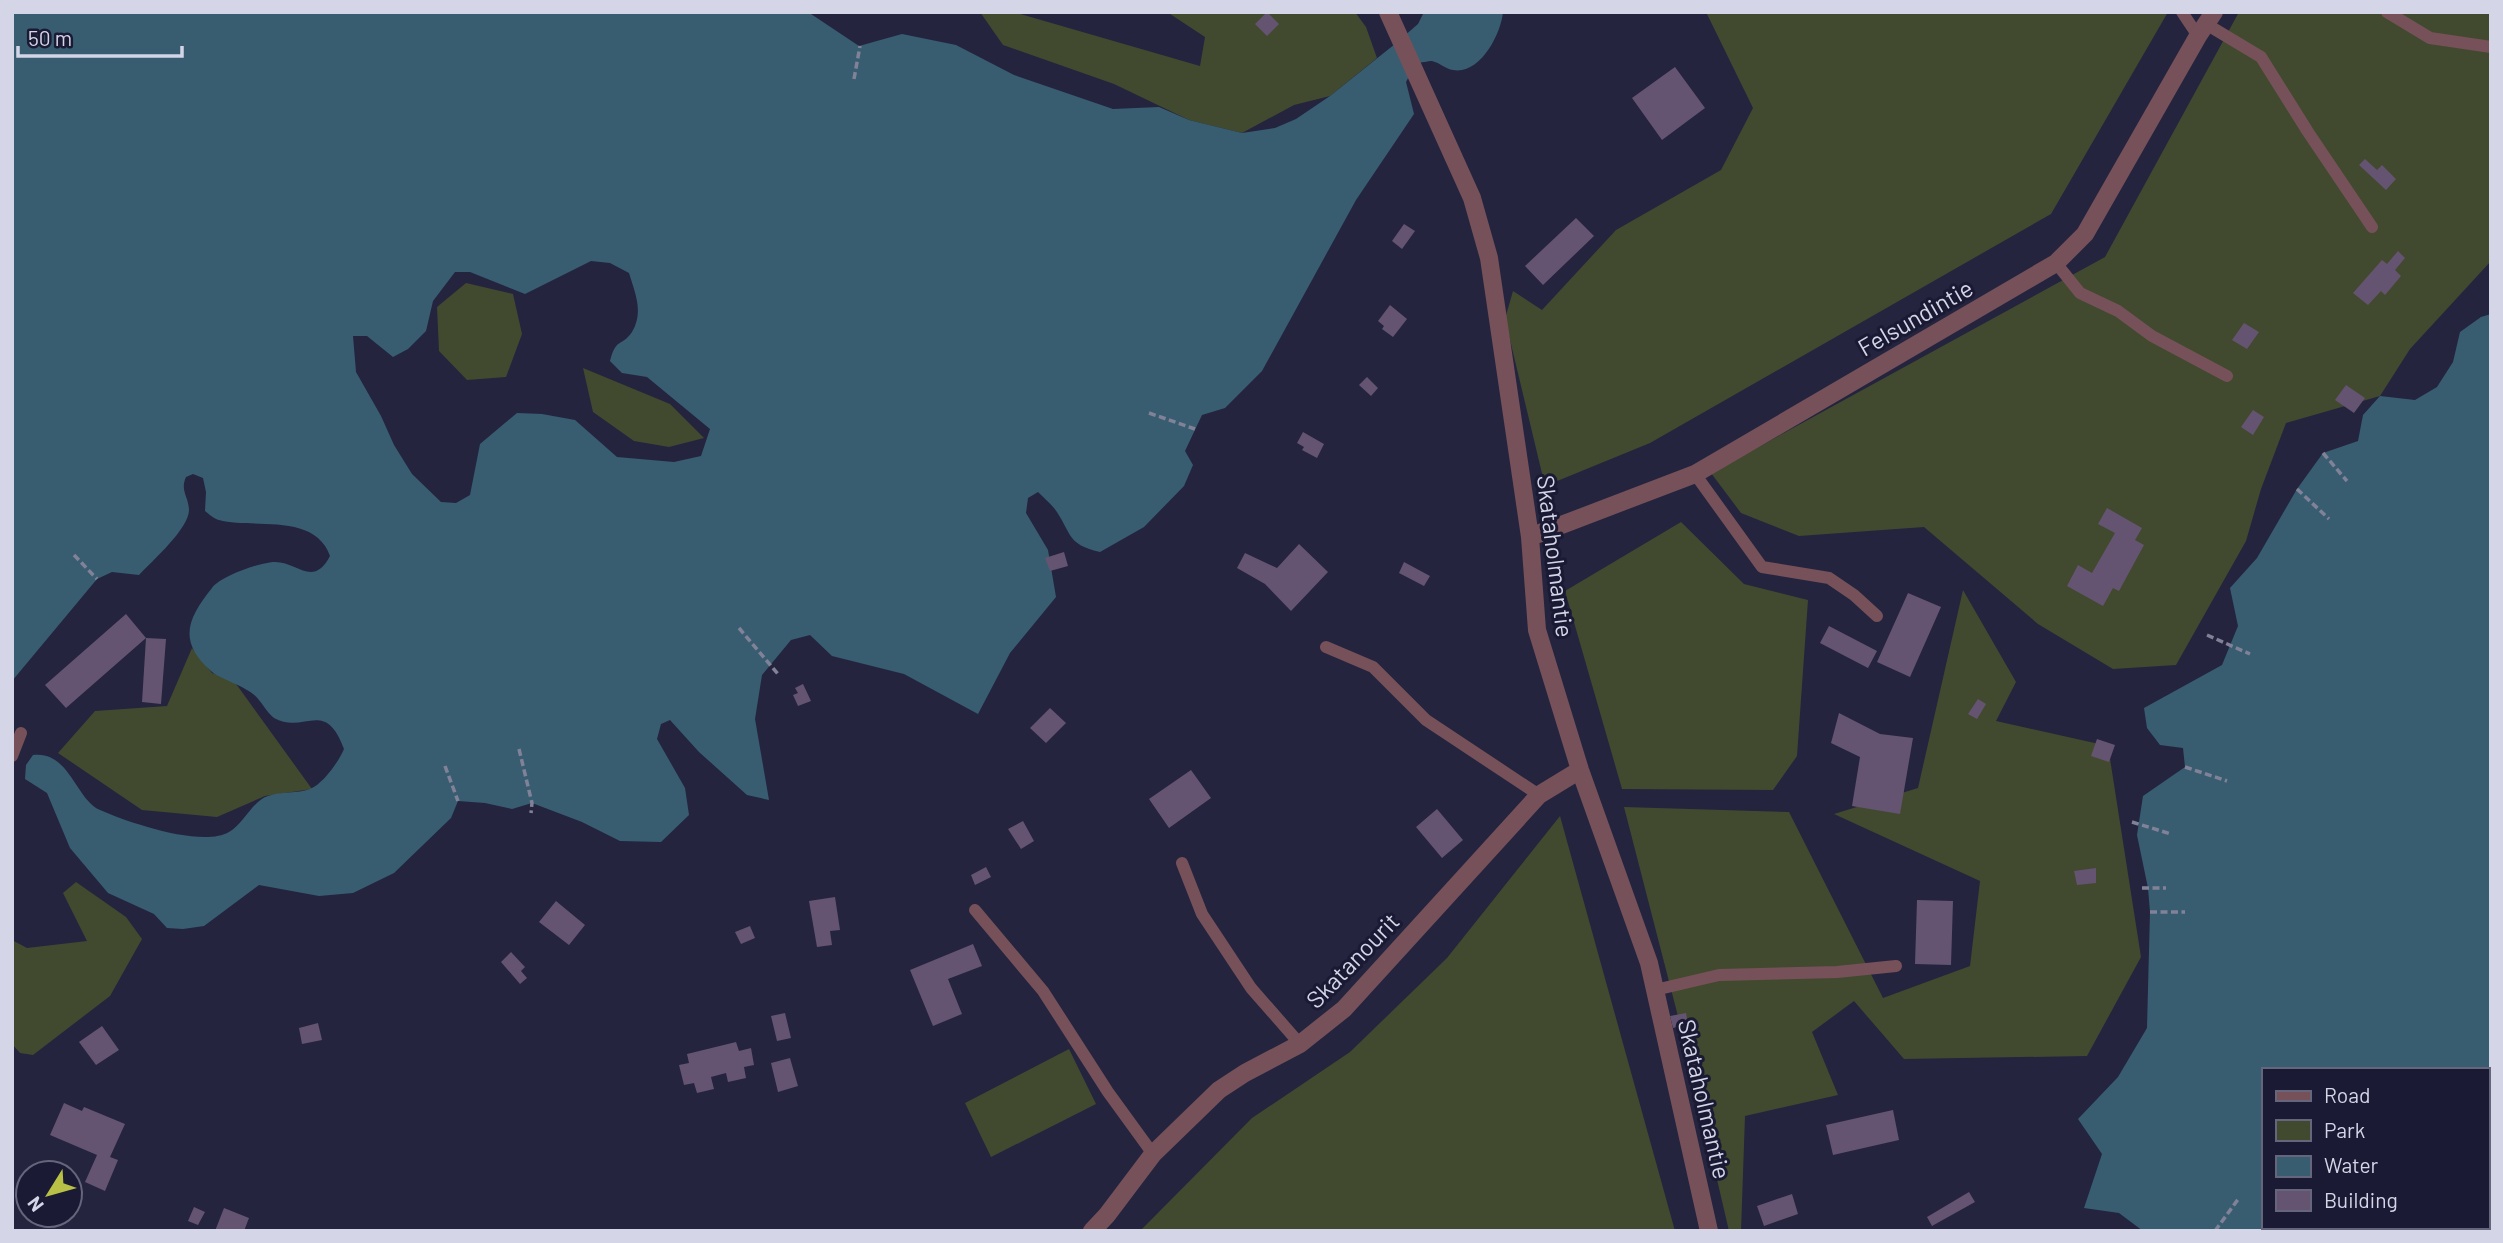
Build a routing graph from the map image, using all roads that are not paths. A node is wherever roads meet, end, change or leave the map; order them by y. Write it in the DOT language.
graph roads {
  1 [pos="1388,12"];
  2 [pos="2182,12"];
  3 [pos="2387,12"];
  4 [pos="2206,24"];
  5 [pos="2491,47"];
  6 [pos="2372,227"];
  7 [pos="2056,263"];
  8 [pos="2227,376"];
  9 [pos="1695,474"];
  10 [pos="1530,537"];
  11 [pos="1877,616"];
  12 [pos="1326,647"];
  13 [pos="21,733"];
  14 [pos="12,756"];
  15 [pos="1580,770"];
  16 [pos="1539,795"];
  17 [pos="1182,863"];
  18 [pos="975,910"];
  19 [pos="1896,966"];
  20 [pos="1656,990"];
  21 [pos="1300,1044"];
  22 [pos="1153,1154"];
  23 [pos="1092,1231"];
  24 [pos="1709,1231"];
  1 -- 10 [label="street, Skataholmantie"];
  2 -- 4 [label="lane"];
  3 -- 5 [label="lane"];
  4 -- 6 [label="lane"];
  4 -- 7 [label="street, Felsundintie"];
  7 -- 8 [label="lane"];
  7 -- 9 [label="street, Felsundintie"];
  9 -- 10 [label="street, Felsundintie"];
  9 -- 11 [label="lane"];
  10 -- 15 [label="street, Skataholmantie"];
  12 -- 16 [label="lane"];
  13 -- 14 [label="lane"];
  15 -- 16 [label="street, Skatanourit"];
  15 -- 20 [label="street, Skataholmantie"];
  16 -- 21 [label="street, Skatanourit"];
  17 -- 21 [label="lane"];
  18 -- 22 [label="lane"];
  19 -- 20 [label="lane"];
  20 -- 24 [label="street, Skataholmantie"];
  21 -- 22 [label="street, Skatanourit"];
  22 -- 23 [label="street, Skatanourit"];
}
